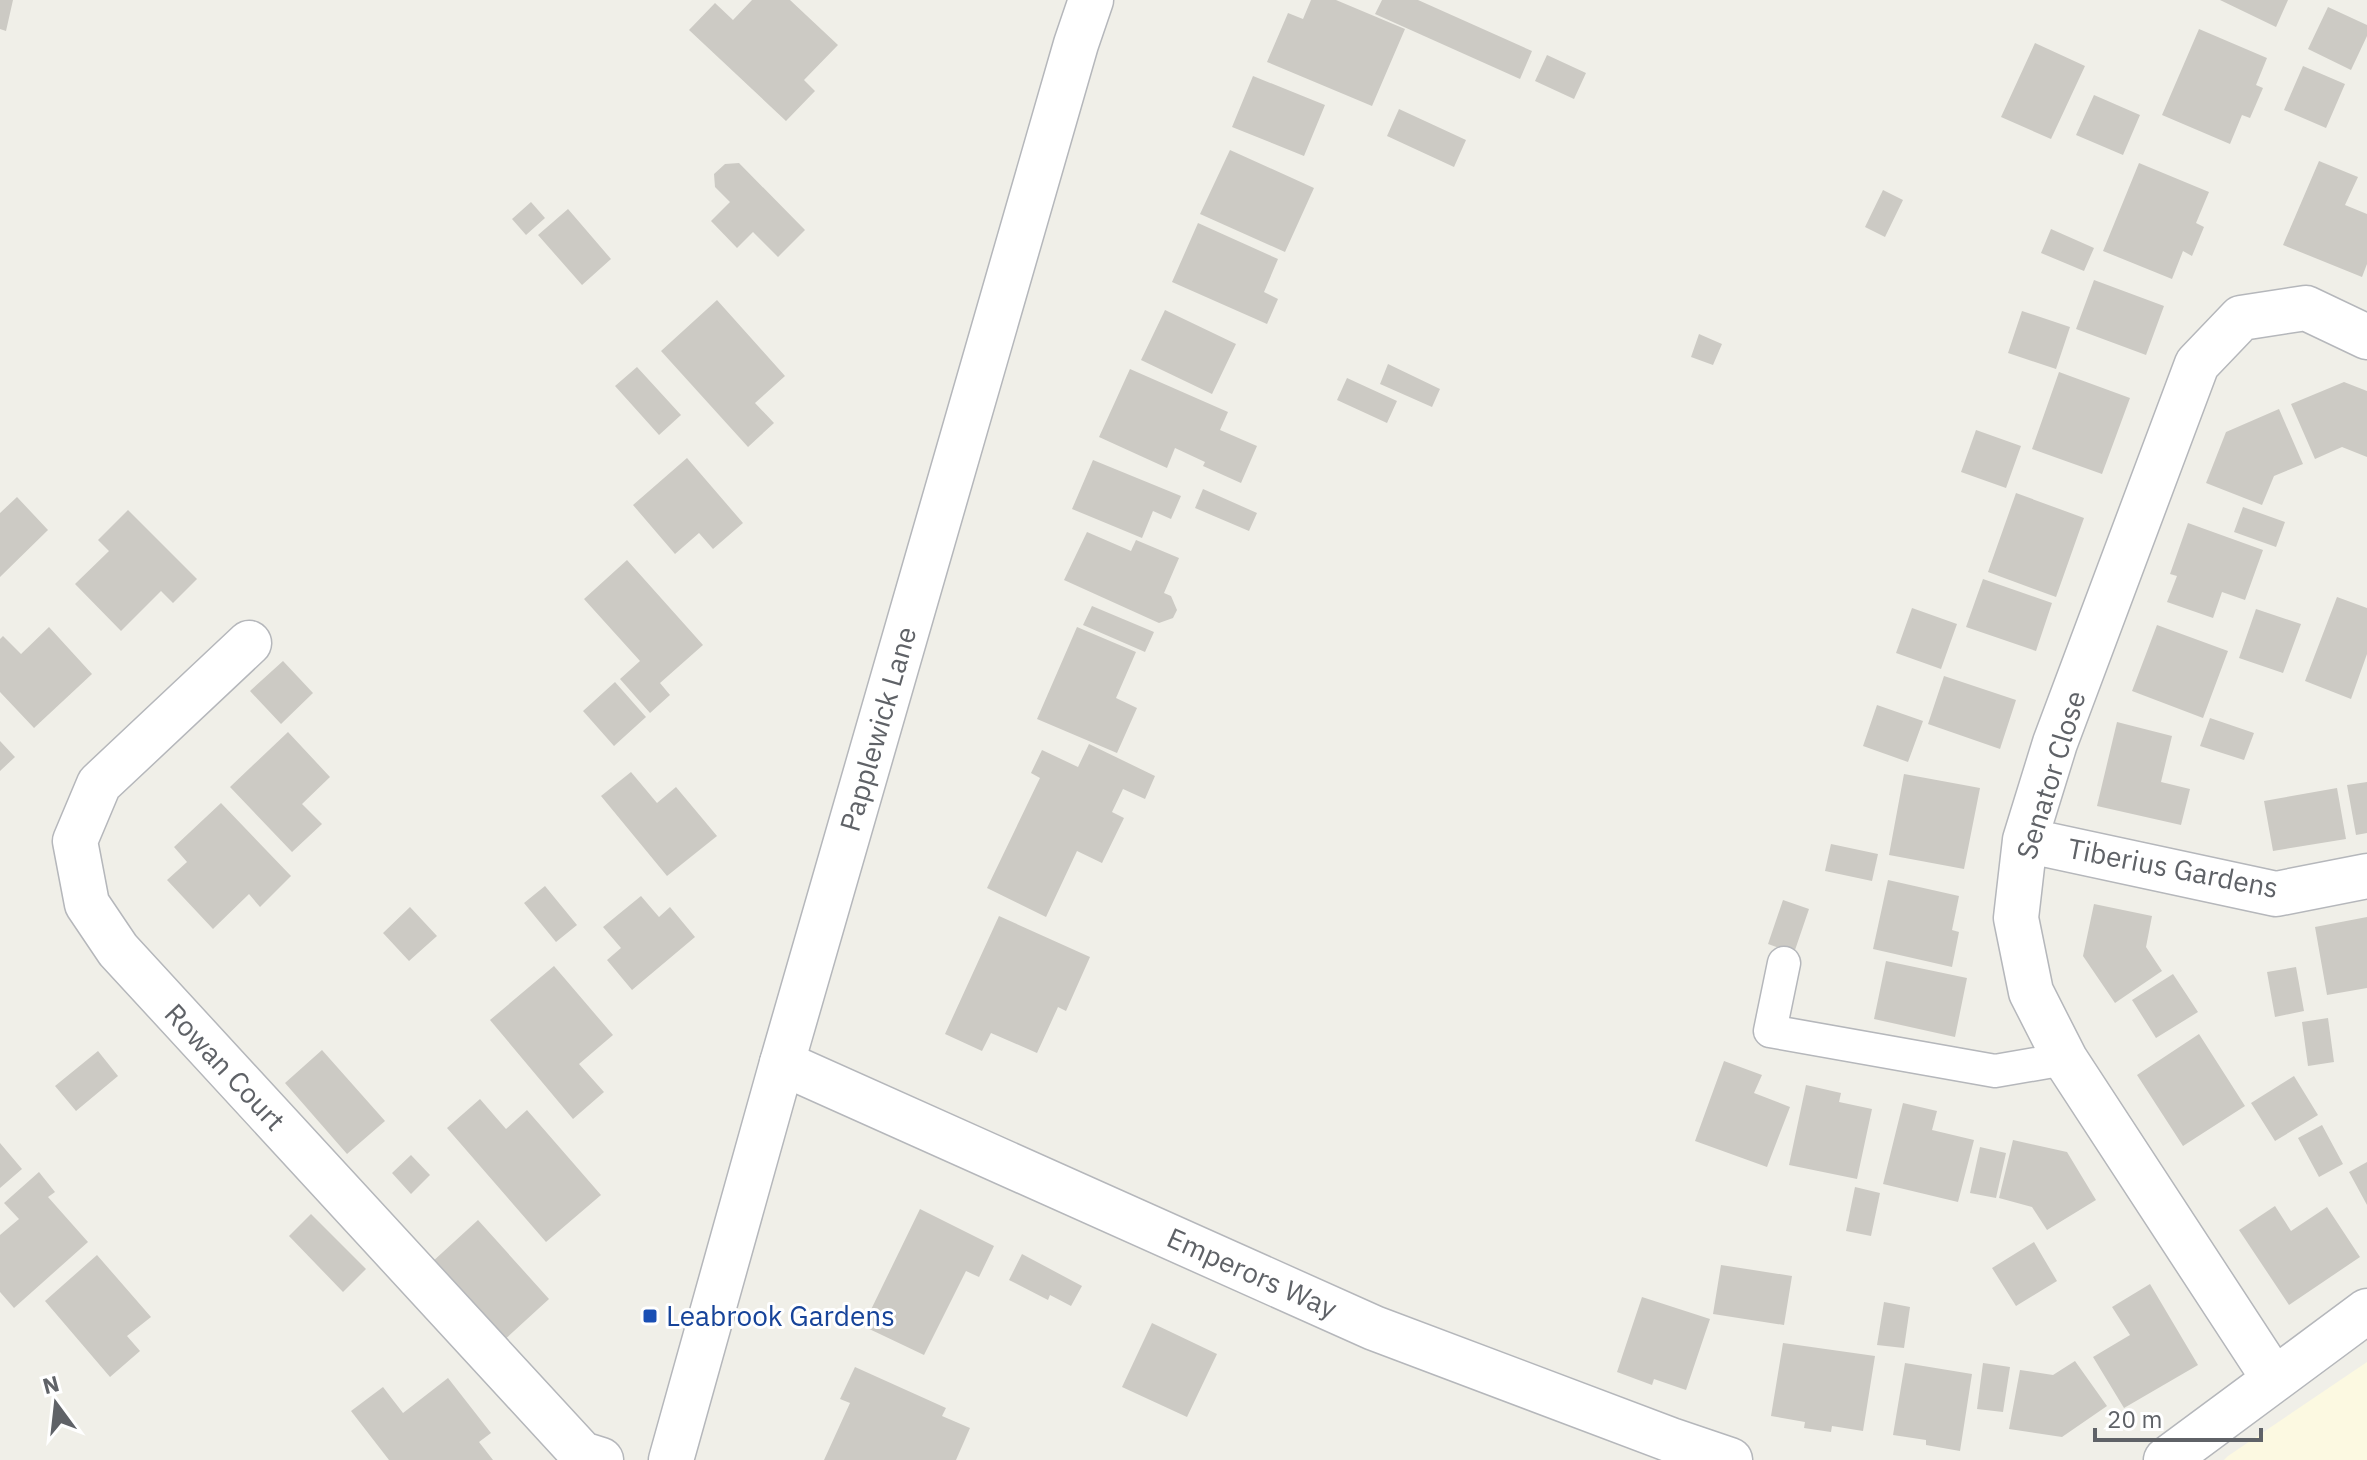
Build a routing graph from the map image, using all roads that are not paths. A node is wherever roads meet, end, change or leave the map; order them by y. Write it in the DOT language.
graph roads {
  1 [pos="1091,0"];
  2 [pos="2367,337"];
  3 [pos="249,643"];
  4 [pos="2025,840"];
  5 [pos="2367,876"];
  6 [pos="1784,963"];
  7 [pos="2065,1059"];
  8 [pos="782,1063"];
  9 [pos="2367,1311"];
  10 [pos="2274,1379"];
  11 [pos="2182,1457"];
  12 [pos="601,1460"];
  13 [pos="671,1460"];
  14 [pos="1730,1460"];
  1 -- 8 [label="street, Papplewick Lane"];
  2 -- 4 [label="street, Senator Close"];
  3 -- 12 [label="street, Rowan Court"];
  4 -- 5 [label="street, Tiberius Gardens"];
  4 -- 7 [label="street, Senator Close"];
  6 -- 7 [label="lane"];
  7 -- 10 [label="street, Senator Close"];
  8 -- 13 [label="street, Papplewick Lane"];
  8 -- 14 [label="street, Emperors Way"];
  9 -- 10 [label="street"];
  10 -- 11 [label="street"];
}
